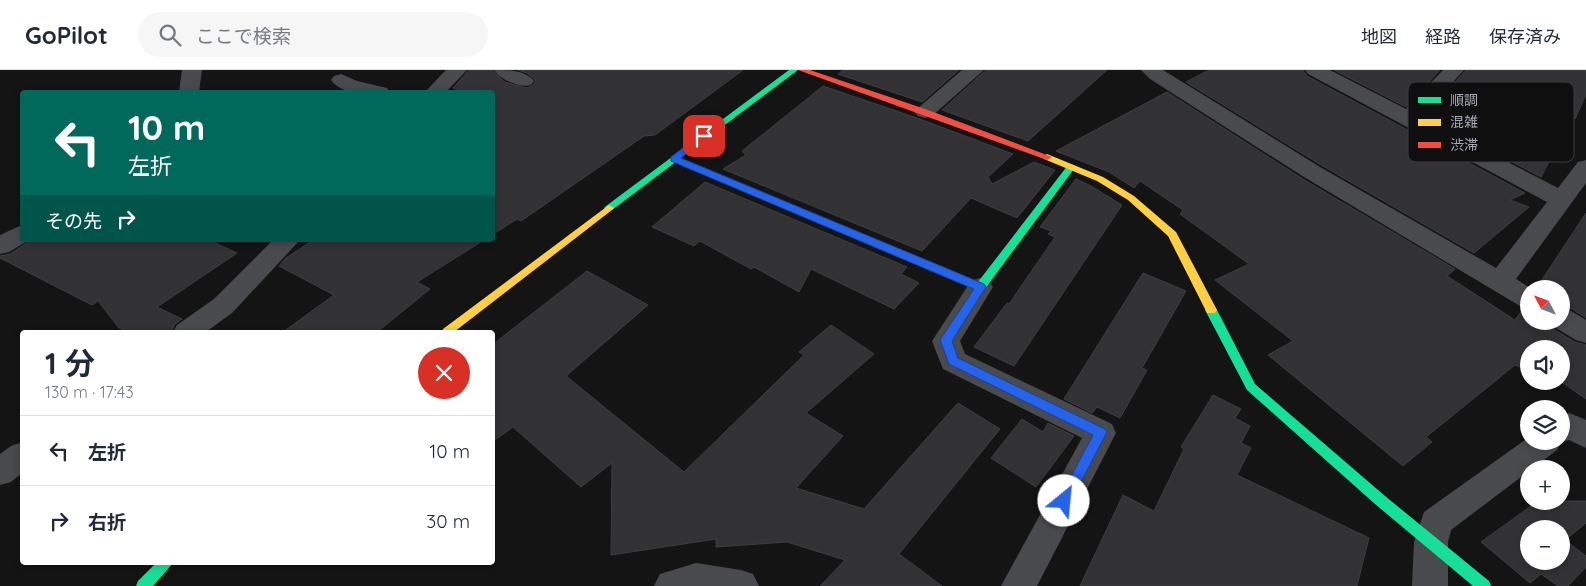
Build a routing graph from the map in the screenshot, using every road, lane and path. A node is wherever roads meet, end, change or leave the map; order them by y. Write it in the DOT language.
graph roads {
  1 [pos="192,70"];
  2 [pos="457,70"];
  3 [pos="504,70"];
  4 [pos="794,70"];
  5 [pos="802,70"];
  6 [pos="974,70"];
  7 [pos="1151,70"];
  8 [pos="1315,70"];
  9 [pos="1454,70"];
  10 [pos="341,80"];
  11 [pos="524,80"];
  12 [pos="1443,82"];
  13 [pos="189,90"];
  14 [pos="370,90"];
  15 [pos="437,90"];
  16 [pos="925,112"];
  17 [pos="1408,119"];
  18 [pos="674,159"];
  19 [pos="1490,162"];
  20 [pos="1586,167"];
  21 [pos="1070,168"];
  22 [pos="1560,199"];
  23 [pos="20,234"];
  24 [pos="286,242"];
  25 [pos="0,246"];
  26 [pos="1500,282"];
  27 [pos="980,287"];
  28 [pos="1520,294"];
  29 [pos="1570,323"];
  30 [pos="190,330"];
  31 [pos="450,330"];
  32 [pos="1586,333"];
  33 [pos="1570,426"];
  34 [pos="1586,435"];
  35 [pos="1534,450"];
  36 [pos="20,457"];
  37 [pos="0,472"];
  38 [pos="1431,542"];
  39 [pos="164,565"];
  40 [pos="143,586"];
  41 [pos="672,586"];
  42 [pos="740,586"];
  43 [pos="1019,586"];
  44 [pos="1430,586"];
  45 [pos="1484,586"];
  1 -- 13 [label="street"];
  2 -- 15 [label="street"];
  3 -- 11 [label="street"];
  4 -- 18 [label="street"];
  5 -- 16 [label="street"];
  6 -- 16 [label="street"];
  7 -- 26 [label="street"];
  8 -- 17 [label="street"];
  9 -- 12 [label="street"];
  10 -- 14 [label="street"];
  16 -- 21 [label="street"];
  18 -- 27 [label="street"];
  18 -- 31 [label="street"];
  19 -- 22 [label="street"];
  20 -- 22 [label="street"];
  21 -- 27 [label="street"];
  21 -- 38 [label="street"];
  22 -- 26 [label="street"];
  23 -- 25 [label="street"];
  24 -- 30 [label="street"];
  26 -- 28 [label="street"];
  27 -- 43 [label="street"];
  29 -- 32 [label="street"];
  33 -- 34 [label="street"];
  35 -- 38 [label="street"];
  36 -- 37 [label="street"];
  38 -- 44 [label="street"];
  38 -- 45 [label="street"];
  39 -- 40 [label="street"];
  41 -- 42 [label="street"];
}
